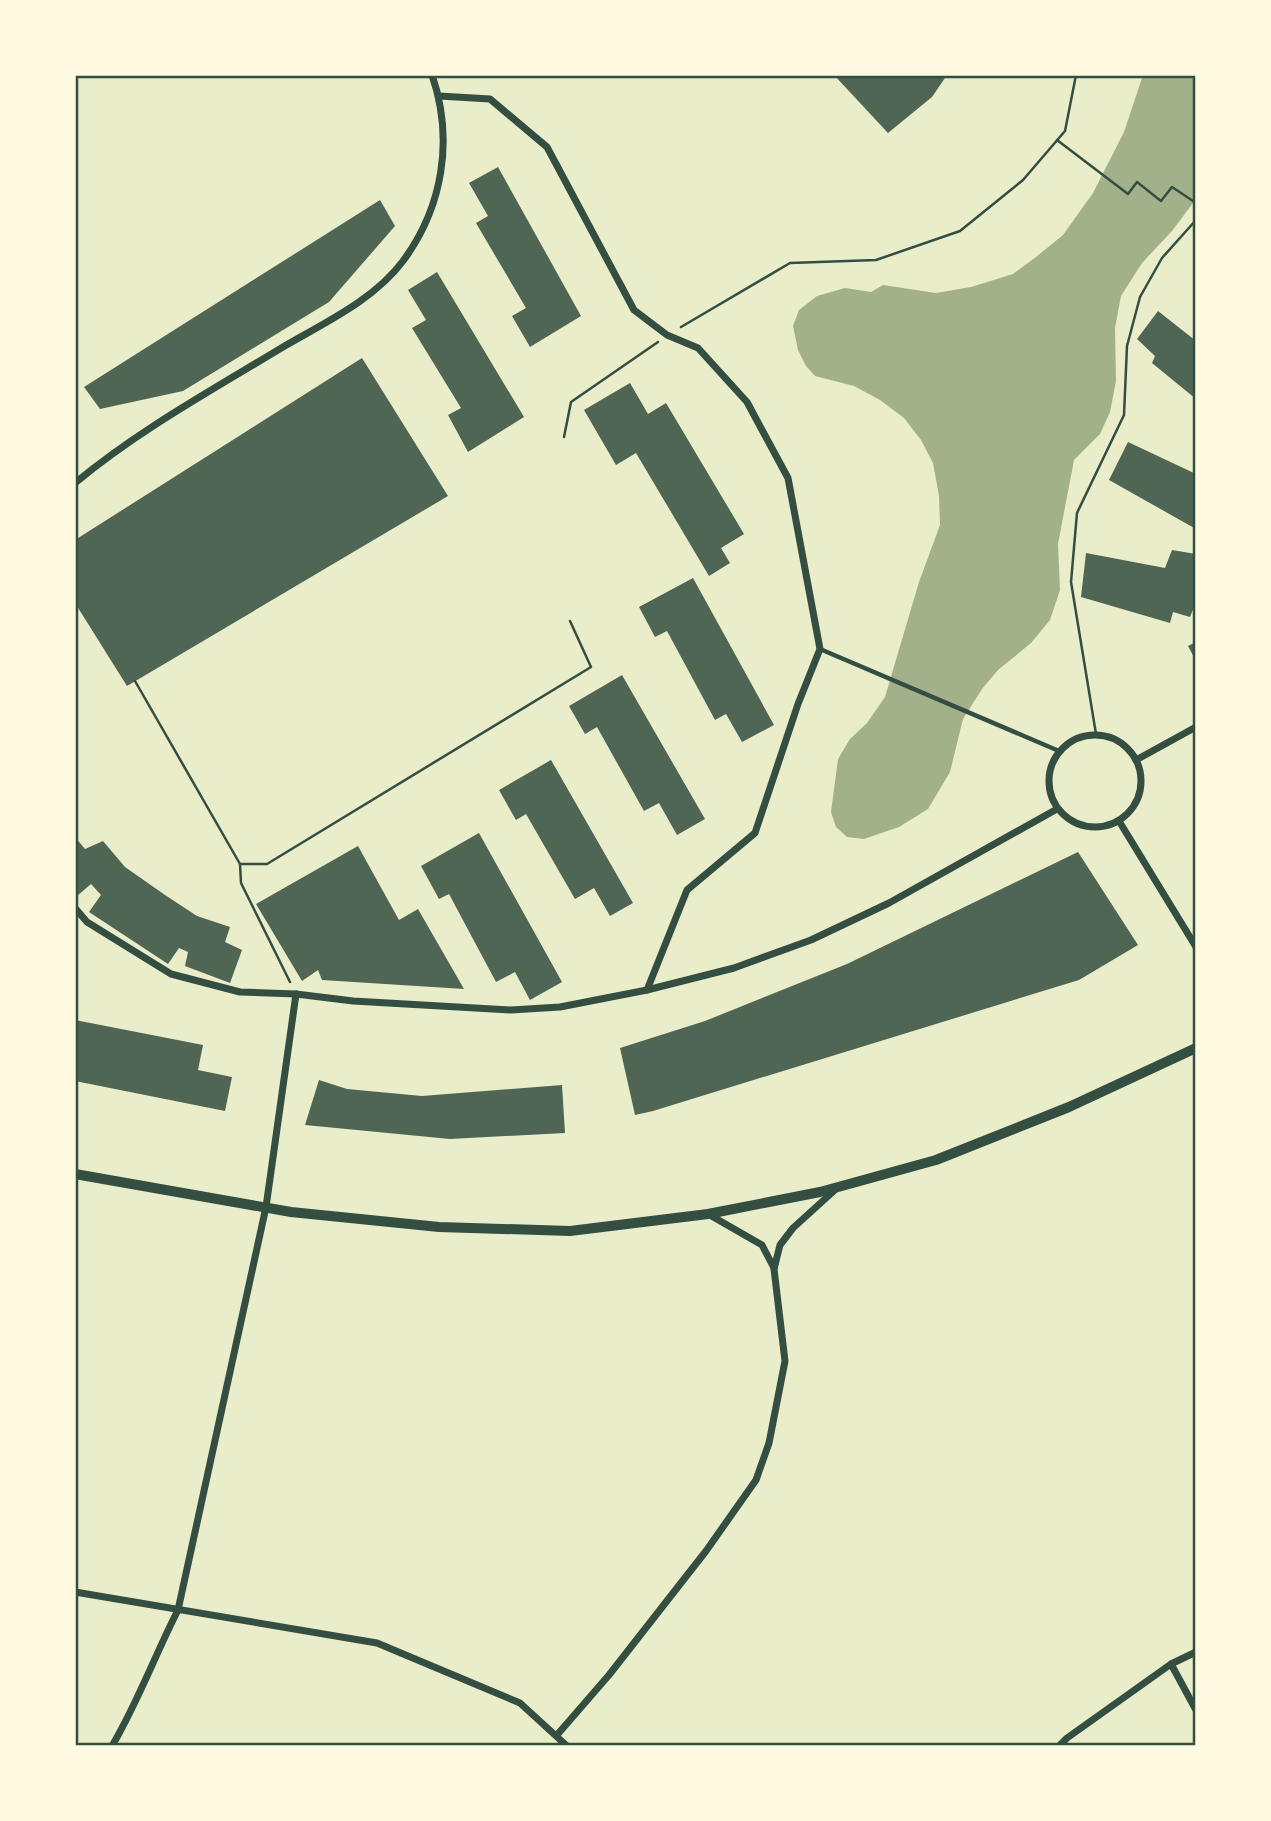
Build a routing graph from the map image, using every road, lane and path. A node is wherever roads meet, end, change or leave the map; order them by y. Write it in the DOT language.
graph roads {
  1 [pos="432,75"];
  2 [pos="1076,75"];
  3 [pos="439,96"];
  4 [pos="1057,140"];
  5 [pos="1196,203"];
  6 [pos="1196,220"];
  7 [pos="667,335"];
  8 [pos="564,437"];
  9 [pos="75,483"];
  10 [pos="570,621"];
  11 [pos="820,649"];
  12 [pos="135,681"];
  13 [pos="1196,726"];
  14 [pos="1096,734"];
  15 [pos="1059,751"];
  16 [pos="1136,760"];
  17 [pos="1058,809"];
  18 [pos="1119,821"];
  19 [pos="240,864"];
  20 [pos="75,908"];
  21 [pos="1196,947"];
  22 [pos="647,990"];
  23 [pos="296,994"];
  24 [pos="1196,1048"];
  25 [pos="75,1174"];
  26 [pos="839,1187"];
  27 [pos="266,1207"];
  28 [pos="708,1214"];
  29 [pos="774,1269"];
  30 [pos="75,1592"];
  31 [pos="178,1610"];
  32 [pos="1196,1652"];
  33 [pos="1171,1664"];
  34 [pos="1196,1710"];
  35 [pos="557,1735"];
  36 [pos="112,1746"];
  37 [pos="567,1746"];
  38 [pos="1059,1746"];
  1 -- 3 [label="street"];
  2 -- 4 [label="path"];
  3 -- 7 [label="street"];
  3 -- 9 [label="street"];
  4 -- 5 [label="path"];
  4 -- 7 [label="path"];
  6 -- 14 [label="path"];
  7 -- 8 [label="path"];
  7 -- 11 [label="street"];
  10 -- 19 [label="path"];
  11 -- 15 [label="lane"];
  11 -- 22 [label="street"];
  12 -- 19 [label="path"];
  13 -- 16 [label="street"];
  14 -- 15 [label="street"];
  14 -- 16 [label="street"];
  15 -- 17 [label="street"];
  16 -- 18 [label="street"];
  17 -- 18 [label="street"];
  17 -- 22 [label="street"];
  18 -- 21 [label="street"];
  19 -- 23 [label="path"];
  20 -- 23 [label="street"];
  22 -- 23 [label="street"];
  23 -- 27 [label="street"];
  24 -- 26 [label="street"];
  25 -- 27 [label="street"];
  26 -- 28 [label="street"];
  26 -- 29 [label="street"];
  27 -- 28 [label="street"];
  27 -- 31 [label="street"];
  28 -- 29 [label="street"];
  29 -- 35 [label="street"];
  30 -- 31 [label="street"];
  31 -- 35 [label="street"];
  31 -- 36 [label="street"];
  32 -- 33 [label="street"];
  33 -- 34 [label="street"];
  33 -- 38 [label="street"];
  35 -- 37 [label="street"];
}
